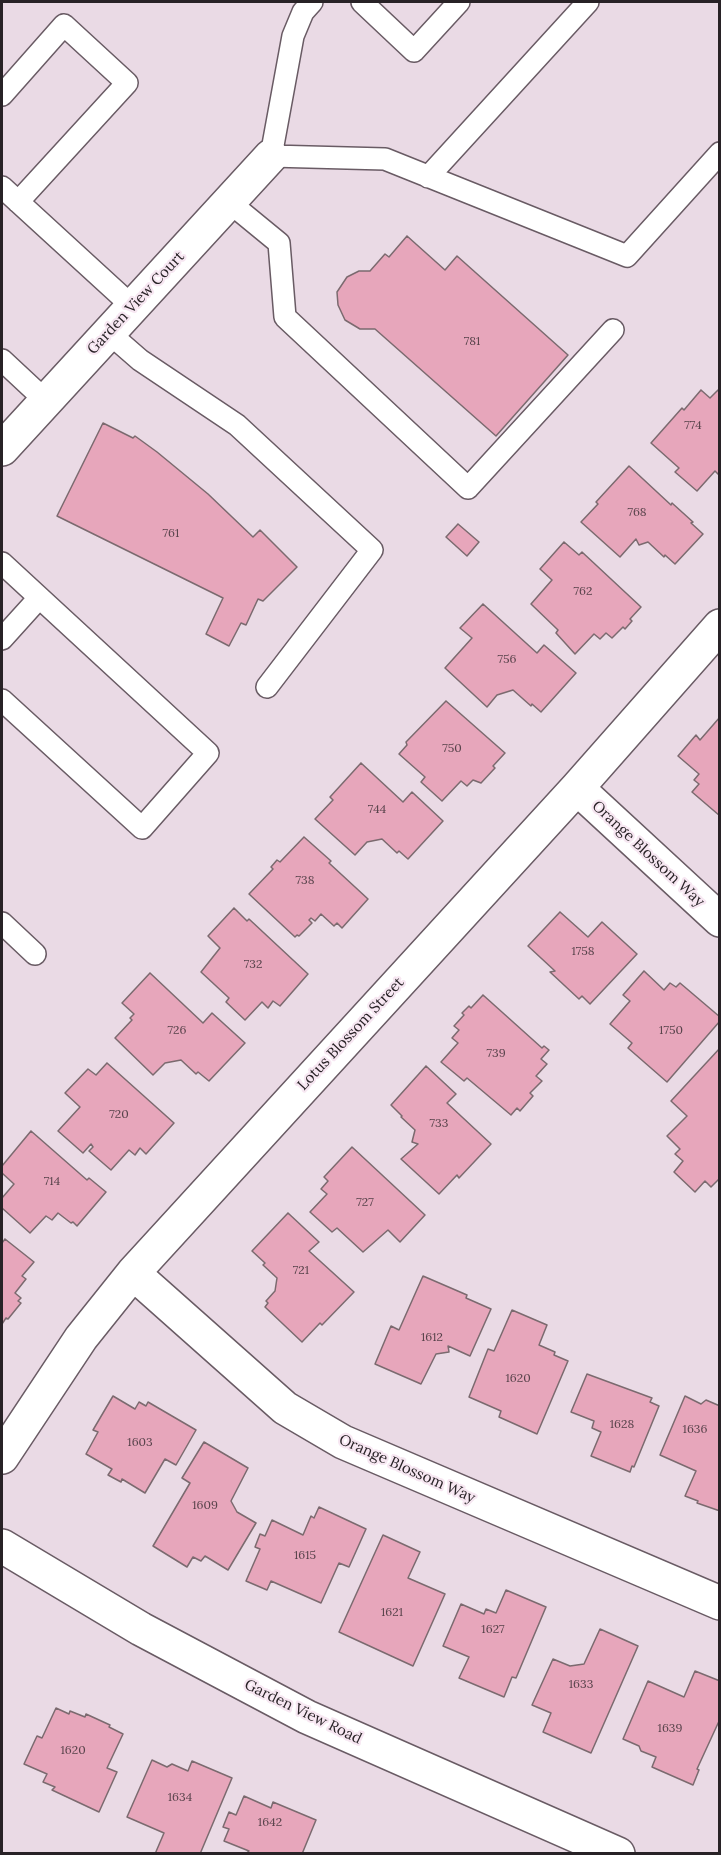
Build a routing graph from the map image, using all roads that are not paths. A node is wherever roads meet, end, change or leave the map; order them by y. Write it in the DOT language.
graph roads {
  1 [pos="312,2"];
  2 [pos="362,2"];
  3 [pos="459,2"];
  4 [pos="588,2"];
  5 [pos="2,95"];
  6 [pos="720,153"];
  7 [pos="271,156"];
  8 [pos="428,177"];
  9 [pos="2,187"];
  10 [pos="18,202"];
  11 [pos="229,202"];
  12 [pos="133,307"];
  13 [pos="613,330"];
  14 [pos="109,333"];
  15 [pos="2,360"];
  16 [pos="46,401"];
  17 [pos="2,449"];
  18 [pos="2,563"];
  19 [pos="39,598"];
  20 [pos="720,626"];
  21 [pos="2,639"];
  22 [pos="267,687"];
  23 [pos="2,700"];
  24 [pos="577,788"];
  25 [pos="720,920"];
  26 [pos="2,923"];
  27 [pos="35,954"];
  28 [pos="133,1273"];
  29 [pos="2,1457"];
  30 [pos="2,1546"];
  31 [pos="720,1603"];
  32 [pos="618,1854"];
  1 -- 7 [label="lane"];
  2 -- 3 [label="lane"];
  4 -- 8 [label="lane"];
  5 -- 10 [label="lane"];
  6 -- 8 [label="lane"];
  7 -- 8 [label="lane"];
  7 -- 11 [label="street, Garden View Court"];
  9 -- 10 [label="lane"];
  10 -- 12 [label="lane"];
  11 -- 12 [label="street, Garden View Court"];
  11 -- 13 [label="lane"];
  12 -- 14 [label="street, Garden View Court"];
  14 -- 16 [label="street, Garden View Court"];
  14 -- 22 [label="lane"];
  15 -- 16 [label="lane"];
  16 -- 17 [label="street, Garden View Court"];
  18 -- 19 [label="lane"];
  19 -- 21 [label="lane"];
  19 -- 23 [label="lane"];
  20 -- 24 [label="street, Lotus Blossom Street"];
  24 -- 25 [label="street, Orange Blossom Way"];
  24 -- 28 [label="street, Lotus Blossom Street"];
  26 -- 27 [label="lane"];
  28 -- 29 [label="street, Lotus Blossom Street"];
  28 -- 31 [label="street, Orange Blossom Way"];
  30 -- 32 [label="street, Garden View Road"];
}
